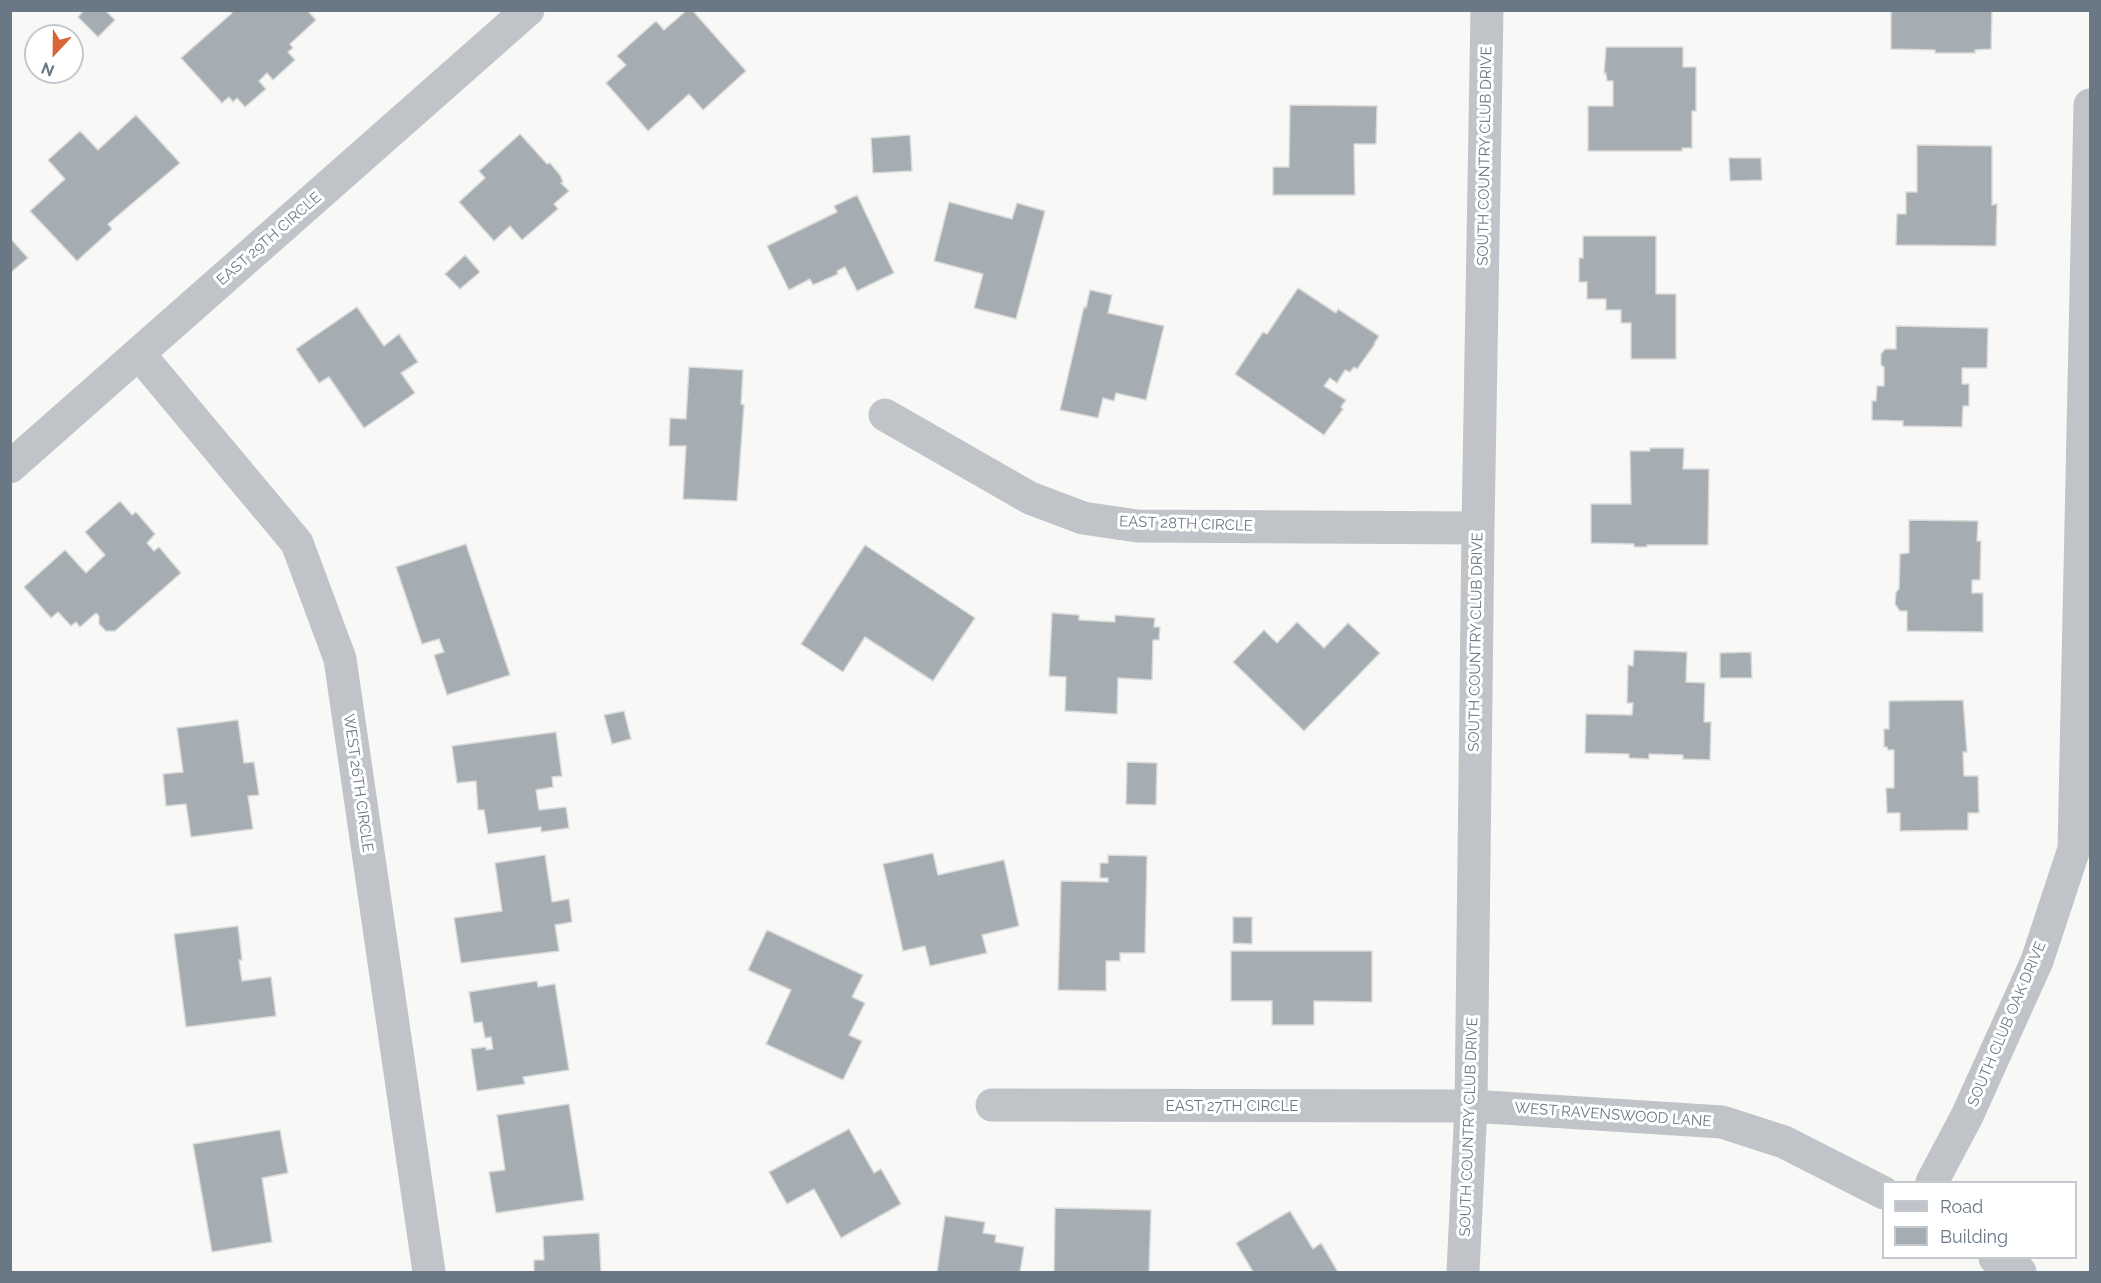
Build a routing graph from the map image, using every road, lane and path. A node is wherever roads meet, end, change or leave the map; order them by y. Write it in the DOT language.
graph roads {
  1 [pos="528,10"];
  2 [pos="1487,10"];
  3 [pos="2091,105"];
  4 [pos="139,354"];
  5 [pos="885,416"];
  6 [pos="10,467"];
  7 [pos="1478,528"];
  8 [pos="992,1105"];
  9 [pos="1471,1106"];
  10 [pos="1933,1181"];
  11 [pos="1882,1192"];
  12 [pos="1998,1259"];
  13 [pos="429,1272"];
  14 [pos="1463,1272"];
  15 [pos="2020,1272"];
  1 -- 4 [label="street, EAST 29TH CIRCLE"];
  2 -- 7 [label="street, SOUTH COUNTRY CLUB DRIVE"];
  3 -- 10 [label="street, SOUTH CLUB OAK DRIVE"];
  4 -- 6 [label="street, EAST 29TH CIRCLE"];
  4 -- 13 [label="street, WEST 26TH CIRCLE"];
  5 -- 7 [label="street, EAST 28TH CIRCLE"];
  7 -- 9 [label="street, SOUTH COUNTRY CLUB DRIVE"];
  8 -- 9 [label="street, EAST 27TH CIRCLE"];
  9 -- 11 [label="street, WEST RAVENSWOOD LANE"];
  9 -- 14 [label="street, SOUTH COUNTRY CLUB DRIVE"];
  12 -- 15 [label="street"];
}
